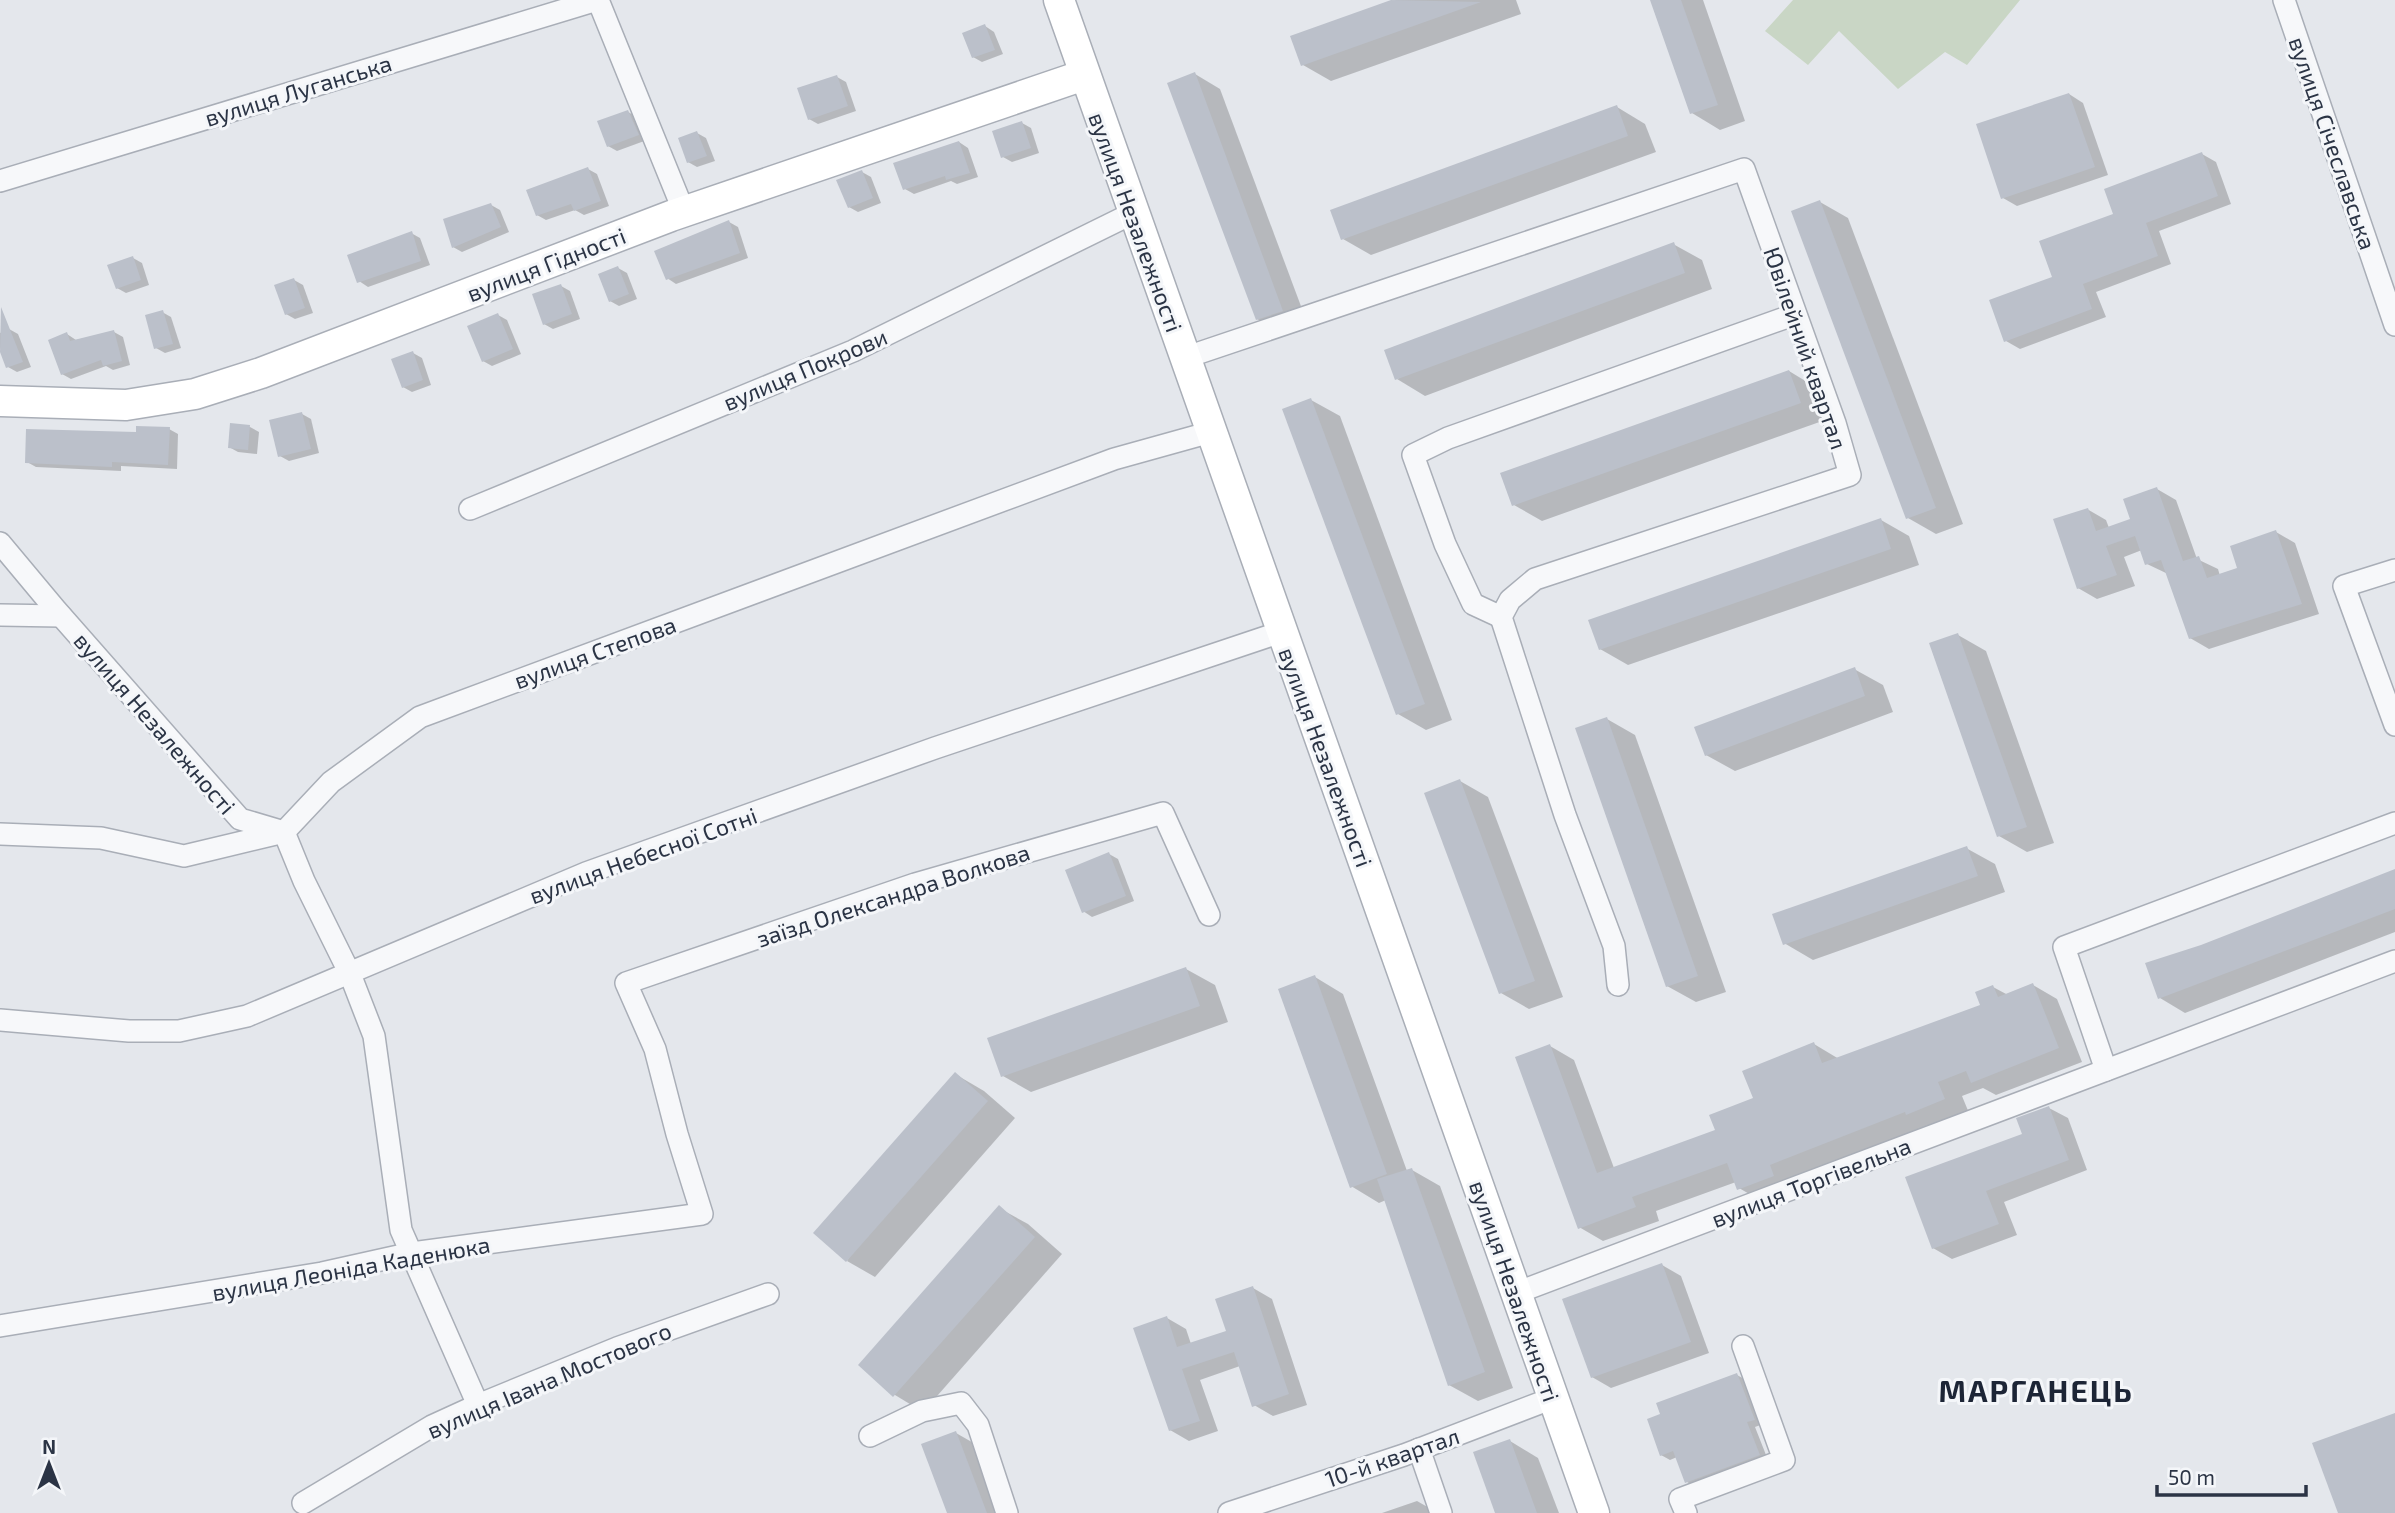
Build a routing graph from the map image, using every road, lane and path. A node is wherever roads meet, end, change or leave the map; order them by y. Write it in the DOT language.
graph roads {
  1 [pos="598,0"];
  2 [pos="1059,0"];
  3 [pos="2284,0"];
  4 [pos="1084,75"];
  5 [pos="0,181"];
  6 [pos="684,212"];
  7 [pos="1133,213"];
  8 [pos="1794,315"];
  9 [pos="2395,325"];
  10 [pos="1184,358"];
  11 [pos="0,401"];
  12 [pos="1211,432"];
  13 [pos="470,509"];
  14 [pos="0,542"];
  15 [pos="2395,570"];
  16 [pos="0,615"];
  17 [pos="61,616"];
  18 [pos="1501,617"];
  19 [pos="1282,632"];
  20 [pos="2395,725"];
  21 [pos="2395,823"];
  22 [pos="284,832"];
  23 [pos="0,835"];
  24 [pos="1209,915"];
  25 [pos="2395,961"];
  26 [pos="350,974"];
  27 [pos="1618,985"];
  28 [pos="0,1020"];
  29 [pos="2106,1070"];
  30 [pos="702,1214"];
  31 [pos="412,1253"];
  32 [pos="1516,1293"];
  33 [pos="768,1294"];
  34 [pos="0,1326"];
  35 [pos="1742,1346"];
  36 [pos="1553,1398"];
  37 [pos="478,1405"];
  38 [pos="870,1436"];
  39 [pos="1419,1449"];
  40 [pos="299,1510"];
  41 [pos="1007,1513"];
  42 [pos="1229,1513"];
  43 [pos="1441,1513"];
  44 [pos="1594,1513"];
  45 [pos="1685,1513"];
  1 -- 5 [label="street, вулиця Луганська"];
  1 -- 6 [label="street"];
  2 -- 4 [label="main road, вулиця Незалежності"];
  3 -- 9 [label="street, вулиця Січеславська"];
  4 -- 6 [label="main road, вулиця Гідності"];
  4 -- 7 [label="main road, вулиця Незалежності"];
  6 -- 11 [label="main road, вулиця Гідності"];
  7 -- 10 [label="main road, вулиця Незалежності"];
  7 -- 13 [label="street, вулиця Покрови"];
  8 -- 10 [label="street, Ювілейний квартал"];
  8 -- 18 [label="street, Ювілейний квартал"];
  8 -- 18 [label="street"];
  10 -- 12 [label="main road, вулиця Незалежності"];
  12 -- 19 [label="main road, вулиця Незалежності"];
  12 -- 22 [label="street, вулиця Степова"];
  14 -- 17 [label="street, вулиця Незалежності"];
  15 -- 20 [label="street"];
  16 -- 17 [label="street"];
  17 -- 22 [label="street, вулиця Незалежності"];
  18 -- 27 [label="street"];
  19 -- 26 [label="street, вулиця Небесної Сотні"];
  19 -- 32 [label="main road, вулиця Незалежності"];
  21 -- 29 [label="street"];
  22 -- 23 [label="street"];
  22 -- 26 [label="street"];
  24 -- 30 [label="street, заїзд Олександра Волкова"];
  25 -- 29 [label="street, вулиця Торгівельна"];
  26 -- 28 [label="street, вулиця Небесної Сотні"];
  26 -- 31 [label="street"];
  29 -- 32 [label="street, вулиця Торгівельна"];
  30 -- 31 [label="street, вулиця Леоніда Каденюка"];
  31 -- 34 [label="street, вулиця Леоніда Каденюка"];
  31 -- 37 [label="street"];
  32 -- 36 [label="main road, вулиця Незалежності"];
  33 -- 37 [label="street, вулиця Івана Мостового"];
  35 -- 45 [label="street"];
  36 -- 39 [label="street, 10-й квартал"];
  36 -- 44 [label="main road, вулиця Незалежності"];
  37 -- 40 [label="street, вулиця Івана Мостового"];
  38 -- 41 [label="street"];
  39 -- 42 [label="street, 10-й квартал"];
  39 -- 43 [label="street"];
}
